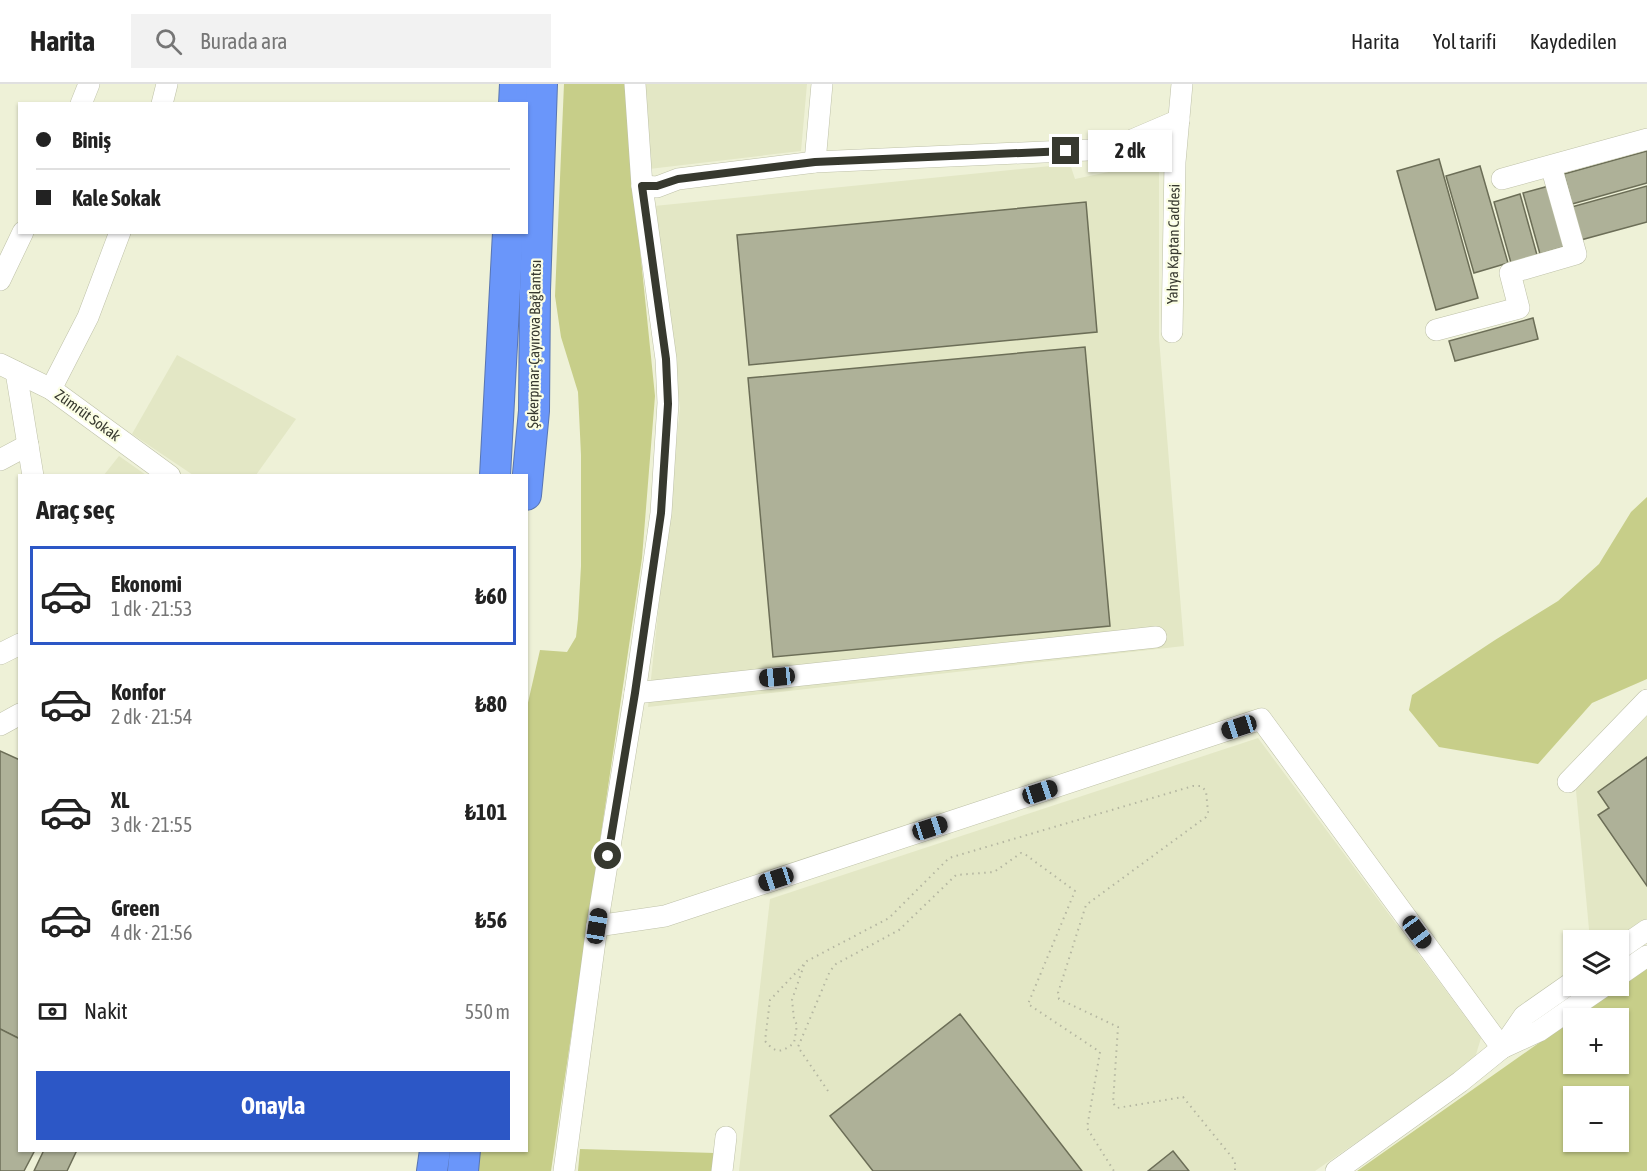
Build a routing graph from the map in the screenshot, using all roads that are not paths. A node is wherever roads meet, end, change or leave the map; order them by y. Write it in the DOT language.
graph roads {
  1 [pos="89,84"];
  2 [pos="167,84"];
  3 [pos="515,84"];
  4 [pos="542,84"];
  5 [pos="635,84"];
  6 [pos="822,84"];
  7 [pos="1182,84"];
  8 [pos="82,102"];
  9 [pos="162,102"];
  10 [pos="514,102"];
  11 [pos="1179,120"];
  12 [pos="1647,139"];
  13 [pos="815,162"];
  14 [pos="1551,166"];
  15 [pos="1502,180"];
  16 [pos="642,186"];
  17 [pos="22,234"];
  18 [pos="119,234"];
  19 [pos="508,234"];
  20 [pos="0,280"];
  21 [pos="1436,330"];
  22 [pos="1172,332"];
  23 [pos="8,368"];
  24 [pos="51,389"];
  25 [pos="28,445"];
  26 [pos="0,460"];
  27 [pos="33,474"];
  28 [pos="167,474"];
  29 [pos="495,474"];
  30 [pos="528,474"];
  31 [pos="1155,637"];
  32 [pos="18,645"];
  33 [pos="0,654"];
  34 [pos="635,693"];
  35 [pos="1647,700"];
  36 [pos="18,715"];
  37 [pos="0,725"];
  38 [pos="1568,782"];
  39 [pos="597,926"];
  40 [pos="1647,930"];
  41 [pos="1629,942"];
  42 [pos="1647,956"];
  43 [pos="1629,968"];
  44 [pos="1563,989"];
  45 [pos="1590,996"];
  46 [pos="1502,1048"];
  47 [pos="726,1137"];
  48 [pos="435,1152"];
  49 [pos="441,1152"];
  50 [pos="465,1152"];
  51 [pos="432,1171"];
  52 [pos="440,1171"];
  53 [pos="463,1171"];
  54 [pos="564,1171"];
  55 [pos="722,1171"];
  56 [pos="1336,1171"];
  1 -- 8 [label="street"];
  2 -- 9 [label="street"];
  3 -- 10 [label="highway"];
  4 -- 30 [label="highway, Şekerpınar-Çayırova Bağlantısı"];
  5 -- 16 [label="street"];
  6 -- 13 [label="street"];
  7 -- 11 [label="street, Yahya Kaptan Caddesi"];
  11 -- 13 [label="street"];
  11 -- 22 [label="street, Yahya Kaptan Caddesi"];
  12 -- 14 [label="street"];
  13 -- 16 [label="street"];
  14 -- 15 [label="street"];
  14 -- 21 [label="street"];
  16 -- 34 [label="street"];
  17 -- 20 [label="street"];
  18 -- 24 [label="street"];
  19 -- 29 [label="highway, Şekerpınar-Çayırova Bağlantısı"];
  23 -- 24 [label="street, Zümrüt Sokak"];
  23 -- 25 [label="street"];
  24 -- 28 [label="street, Zümrüt Sokak"];
  25 -- 26 [label="street"];
  25 -- 27 [label="street"];
  31 -- 34 [label="street"];
  32 -- 33 [label="street"];
  34 -- 39 [label="street"];
  35 -- 38 [label="street"];
  36 -- 37 [label="street"];
  39 -- 46 [label="street"];
  39 -- 54 [label="street"];
  40 -- 41 [label="street"];
  42 -- 43 [label="street"];
  44 -- 46 [label="street"];
  45 -- 46 [label="street"];
  46 -- 56 [label="street"];
  47 -- 55 [label="street"];
  48 -- 51 [label="highway"];
  49 -- 52 [label="highway"];
  50 -- 53 [label="highway"];
}
